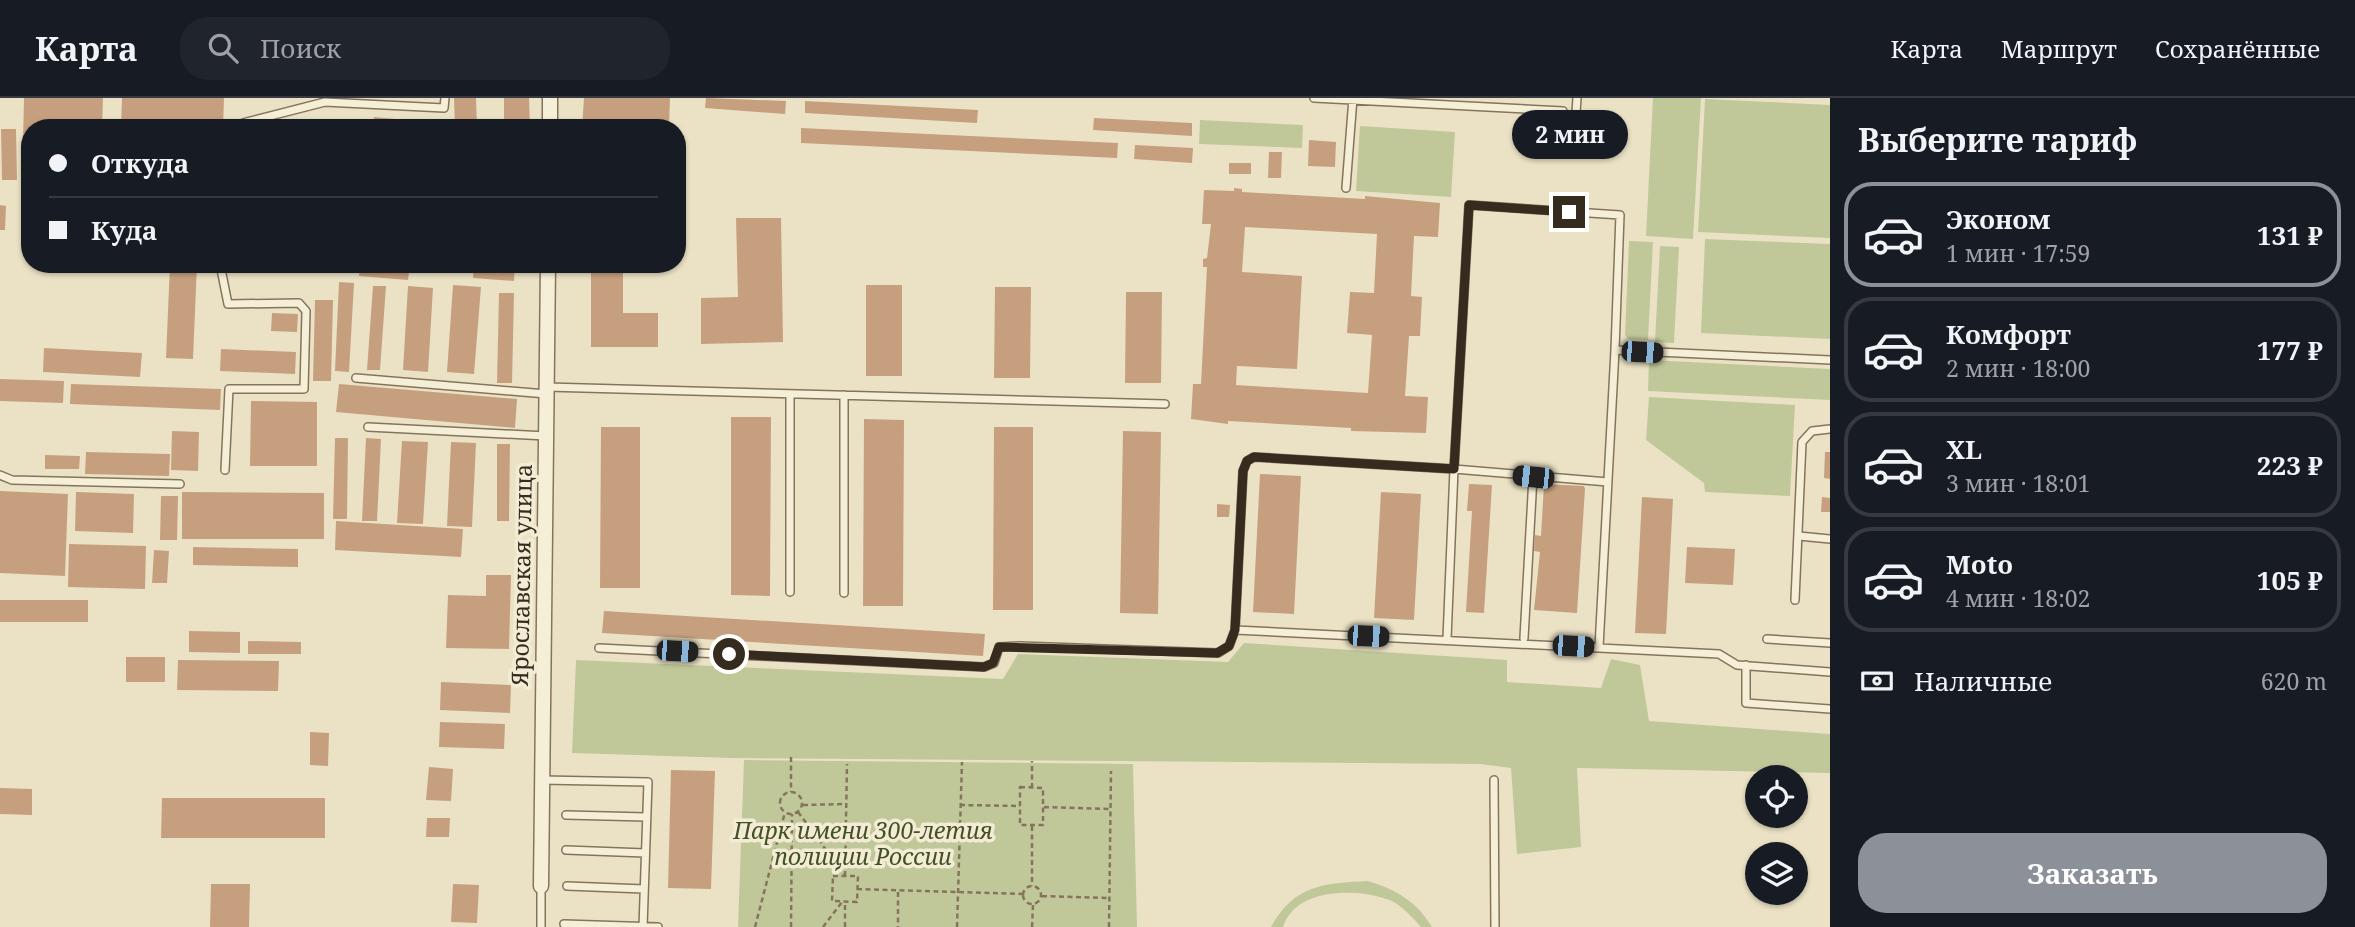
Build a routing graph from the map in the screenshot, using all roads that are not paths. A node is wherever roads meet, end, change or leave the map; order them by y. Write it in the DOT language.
graph roads {
  1 [pos="445,98"];
  2 [pos="550,98"];
  3 [pos="1314,98"];
  4 [pos="1577,98"];
  5 [pos="1353,99"];
  6 [pos="1563,111"];
  7 [pos="259,119"];
  8 [pos="550,119"];
  9 [pos="1575,128"];
  10 [pos="1346,188"];
  11 [pos="222,273"];
  12 [pos="548,273"];
  13 [pos="1615,350"];
  14 [pos="1830,360"];
  15 [pos="356,378"];
  16 [pos="546,390"];
  17 [pos="790,394"];
  18 [pos="844,396"];
  19 [pos="1165,404"];
  20 [pos="368,427"];
  21 [pos="1830,429"];
  22 [pos="546,436"];
  23 [pos="1454,469"];
  24 [pos="225,470"];
  25 [pos="0,475"];
  26 [pos="1533,477"];
  27 [pos="1608,482"];
  28 [pos="180,484"];
  29 [pos="1799,536"];
  30 [pos="1830,539"];
  31 [pos="790,592"];
  32 [pos="844,593"];
  33 [pos="1795,600"];
  34 [pos="1235,630"];
  35 [pos="1524,638"];
  36 [pos="1447,639"];
  37 [pos="1767,639"];
  38 [pos="1830,643"];
  39 [pos="1599,647"];
  40 [pos="599,648"];
  41 [pos="1746,665"];
  42 [pos="1830,672"];
  43 [pos="1830,709"];
  44 [pos="542,780"];
  45 [pos="1494,780"];
  46 [pos="566,815"];
  47 [pos="646,817"];
  48 [pos="566,850"];
  49 [pos="645,853"];
  50 [pos="541,886"];
  51 [pos="566,886"];
  52 [pos="644,889"];
  53 [pos="564,924"];
  54 [pos="541,927"];
  55 [pos="643,927"];
  56 [pos="658,927"];
  57 [pos="1495,927"];
  1 -- 7 [label="lane"];
  2 -- 8 [label="street"];
  3 -- 5 [label="lane"];
  4 -- 9 [label="lane"];
  5 -- 6 [label="lane"];
  5 -- 10 [label="lane"];
  11 -- 24 [label="lane"];
  12 -- 16 [label="street, Ярославская улица"];
  13 -- 14 [label="lane"];
  13 -- 23 [label="lane"];
  13 -- 27 [label="lane"];
  15 -- 16 [label="lane"];
  16 -- 17 [label="lane"];
  16 -- 22 [label="street, Ярославская улица"];
  17 -- 18 [label="lane"];
  17 -- 31 [label="lane"];
  18 -- 19 [label="lane"];
  18 -- 32 [label="lane"];
  20 -- 22 [label="lane"];
  21 -- 29 [label="lane"];
  22 -- 44 [label="street, Ярославская улица"];
  23 -- 26 [label="lane"];
  23 -- 34 [label="lane"];
  23 -- 36 [label="lane"];
  25 -- 28 [label="lane"];
  26 -- 27 [label="lane"];
  26 -- 35 [label="lane"];
  27 -- 39 [label="lane"];
  29 -- 30 [label="lane"];
  29 -- 33 [label="lane"];
  34 -- 36 [label="lane"];
  34 -- 40 [label="lane"];
  36 -- 39 [label="lane"];
  37 -- 38 [label="lane"];
  39 -- 41 [label="lane"];
  41 -- 42 [label="lane"];
  41 -- 43 [label="lane"];
  44 -- 47 [label="lane"];
  44 -- 50 [label="street, Ярославская улица"];
  45 -- 57 [label="lane"];
  46 -- 47 [label="lane"];
  47 -- 49 [label="lane"];
  48 -- 49 [label="lane"];
  49 -- 52 [label="lane"];
  50 -- 54 [label="lane"];
  51 -- 52 [label="lane"];
  52 -- 55 [label="lane"];
  53 -- 55 [label="lane"];
  55 -- 56 [label="lane"];
}
